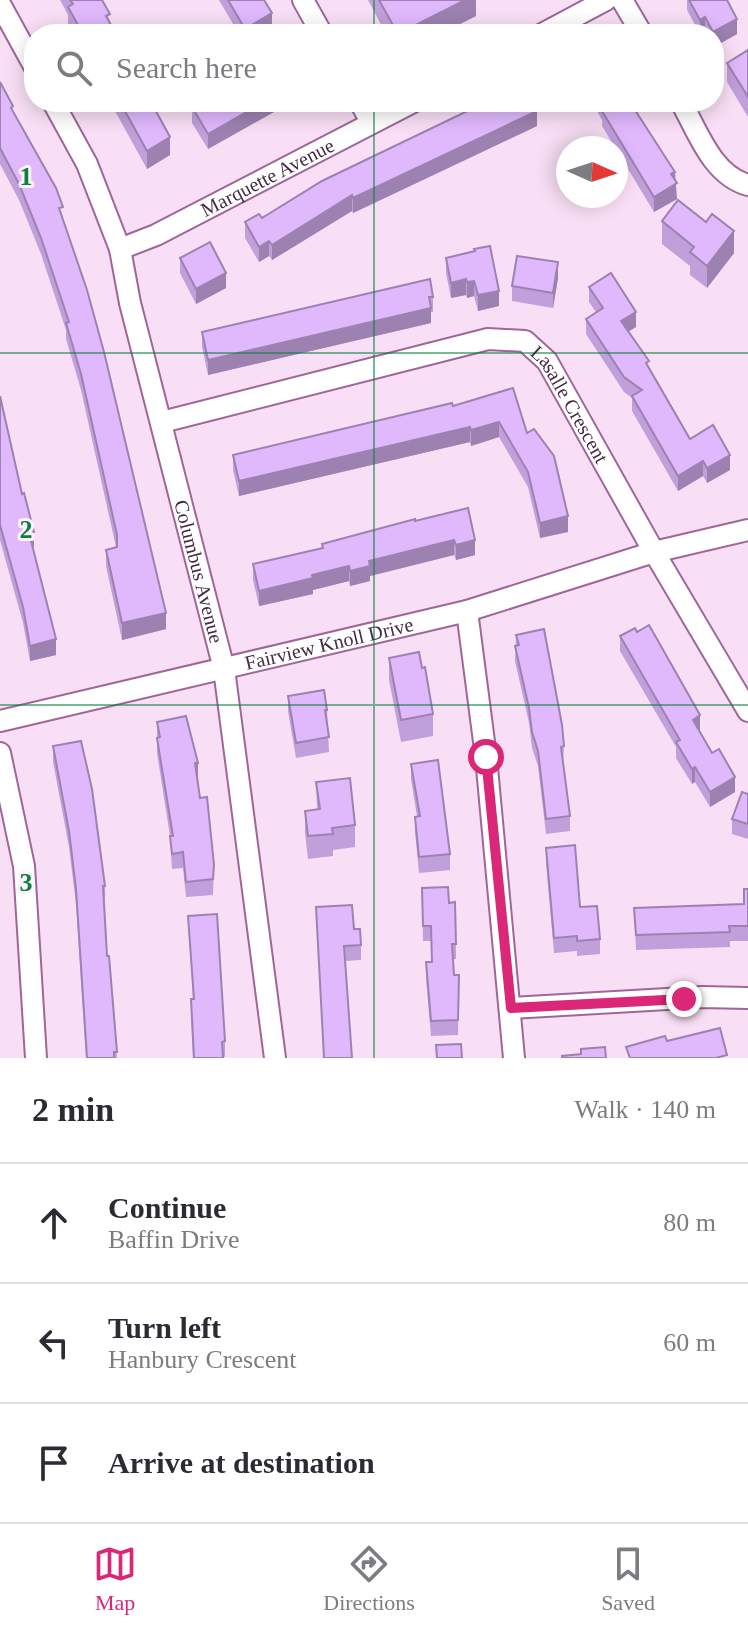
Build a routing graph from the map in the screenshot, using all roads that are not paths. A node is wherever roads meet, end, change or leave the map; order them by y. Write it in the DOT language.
graph roads {
  1 [pos="303,0"];
  2 [pos="606,0"];
  3 [pos="622,0"];
  4 [pos="0,4"];
  5 [pos="316,24"];
  6 [pos="561,24"];
  7 [pos="636,24"];
  8 [pos="24,48"];
  9 [pos="58,112"];
  10 [pos="366,112"];
  11 [pos="392,112"];
  12 [pos="687,112"];
  13 [pos="371,122"];
  14 [pos="748,185"];
  15 [pos="120,249"];
  16 [pos="162,422"];
  17 [pos="748,530"];
  18 [pos="654,552"];
  19 [pos="467,611"];
  20 [pos="224,669"];
  21 [pos="748,711"];
  22 [pos="0,721"];
  23 [pos="0,753"];
  24 [pos="748,998"];
  25 [pos="511,1008"];
  26 [pos="36,1058"];
  27 [pos="275,1058"];
  28 [pos="514,1058"];
  1 -- 5 [label="street"];
  2 -- 6 [label="street"];
  3 -- 7 [label="street"];
  4 -- 8 [label="street"];
  9 -- 15 [label="street, Columbus Avenue"];
  10 -- 13 [label="street"];
  11 -- 13 [label="street, Marquette Avenue"];
  12 -- 14 [label="street"];
  13 -- 15 [label="street, Marquette Avenue"];
  15 -- 16 [label="street, Columbus Avenue"];
  16 -- 18 [label="street, Lasalle Crescent"];
  16 -- 20 [label="street, Columbus Avenue"];
  17 -- 18 [label="street, Fairview Knoll Drive"];
  18 -- 19 [label="street, Fairview Knoll Drive"];
  18 -- 21 [label="street, Lasalle Crescent"];
  19 -- 20 [label="street, Fairview Knoll Drive"];
  19 -- 25 [label="street"];
  20 -- 22 [label="street, Fairview Knoll Drive"];
  20 -- 27 [label="street, Columbus Avenue"];
  23 -- 26 [label="street"];
  24 -- 25 [label="street"];
  25 -- 28 [label="street"];
}
